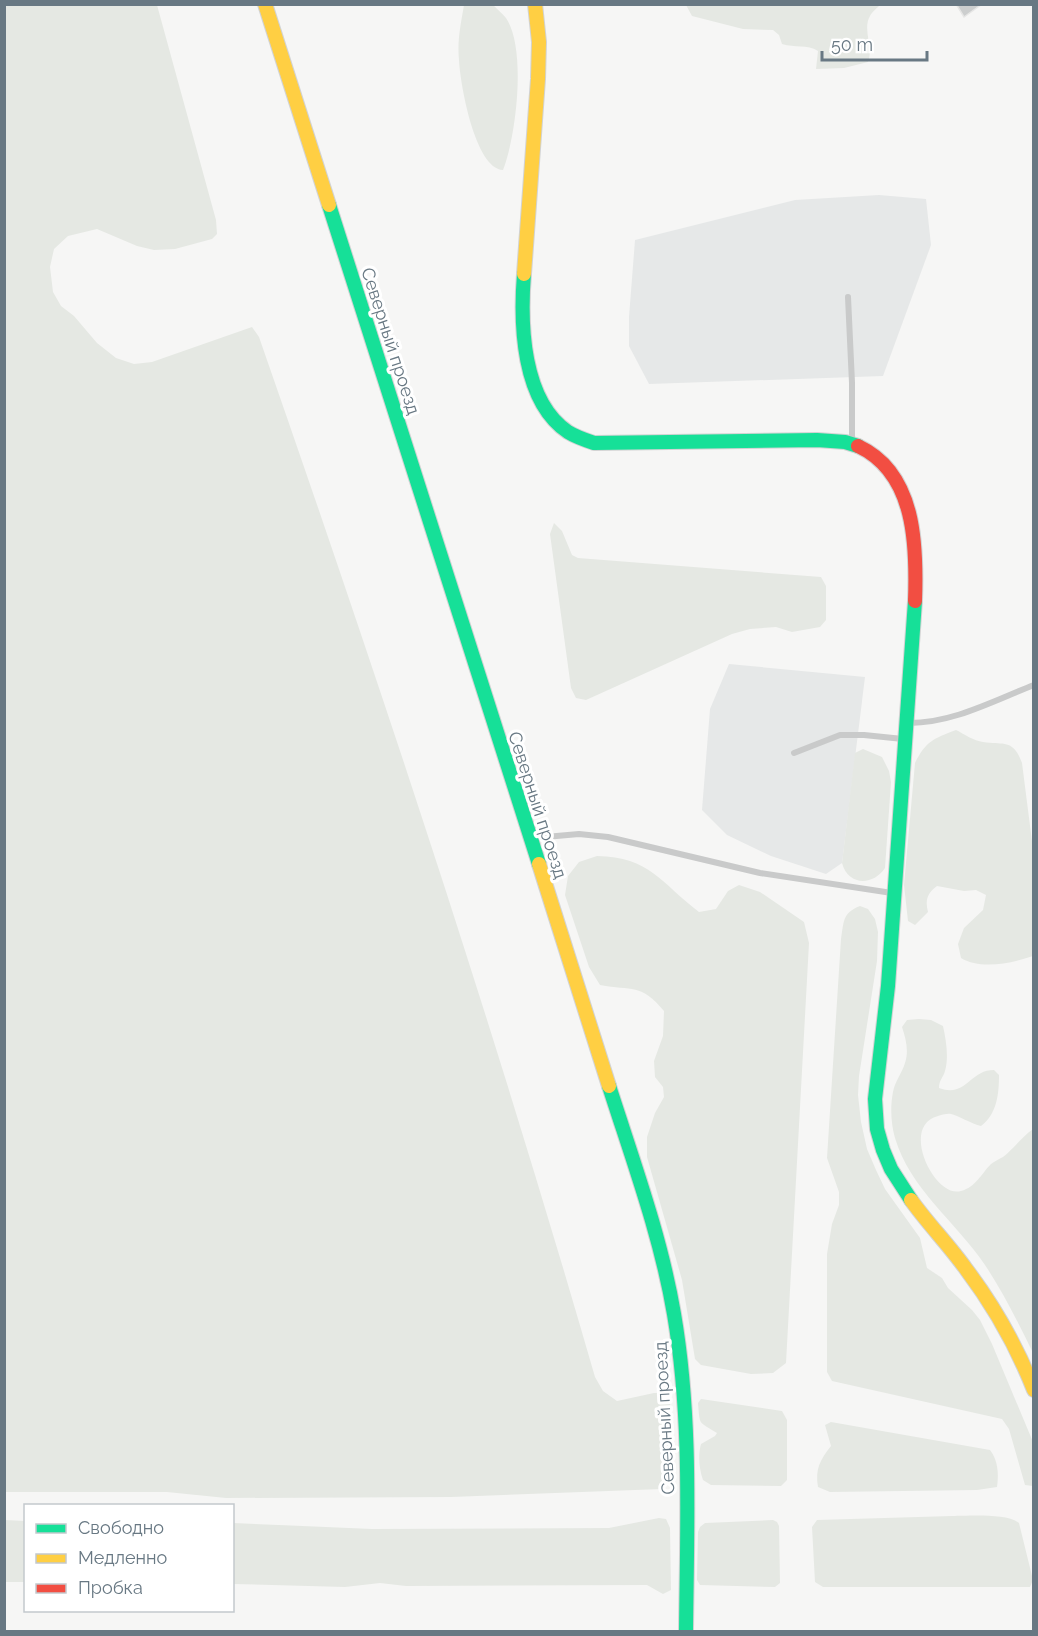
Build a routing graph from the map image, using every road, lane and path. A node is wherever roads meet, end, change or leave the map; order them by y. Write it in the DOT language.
graph roads {
  1 [pos="265,4"];
  2 [pos="536,4"];
  3 [pos="848,297"];
  4 [pos="852,443"];
  5 [pos="1034,685"];
  6 [pos="908,723"];
  7 [pos="907,740"];
  8 [pos="794,753"];
  9 [pos="530,838"];
  10 [pos="894,893"];
  11 [pos="1034,1390"];
  12 [pos="686,1632"];
  1 -- 9 [label="street, Северный проезд"];
  2 -- 4 [label="street"];
  3 -- 4 [label="lane"];
  4 -- 6 [label="street"];
  5 -- 6 [label="lane"];
  6 -- 7 [label="street"];
  7 -- 8 [label="lane"];
  7 -- 10 [label="street"];
  9 -- 10 [label="lane"];
  9 -- 12 [label="street, Северный проезд"];
  10 -- 11 [label="street"];
}
